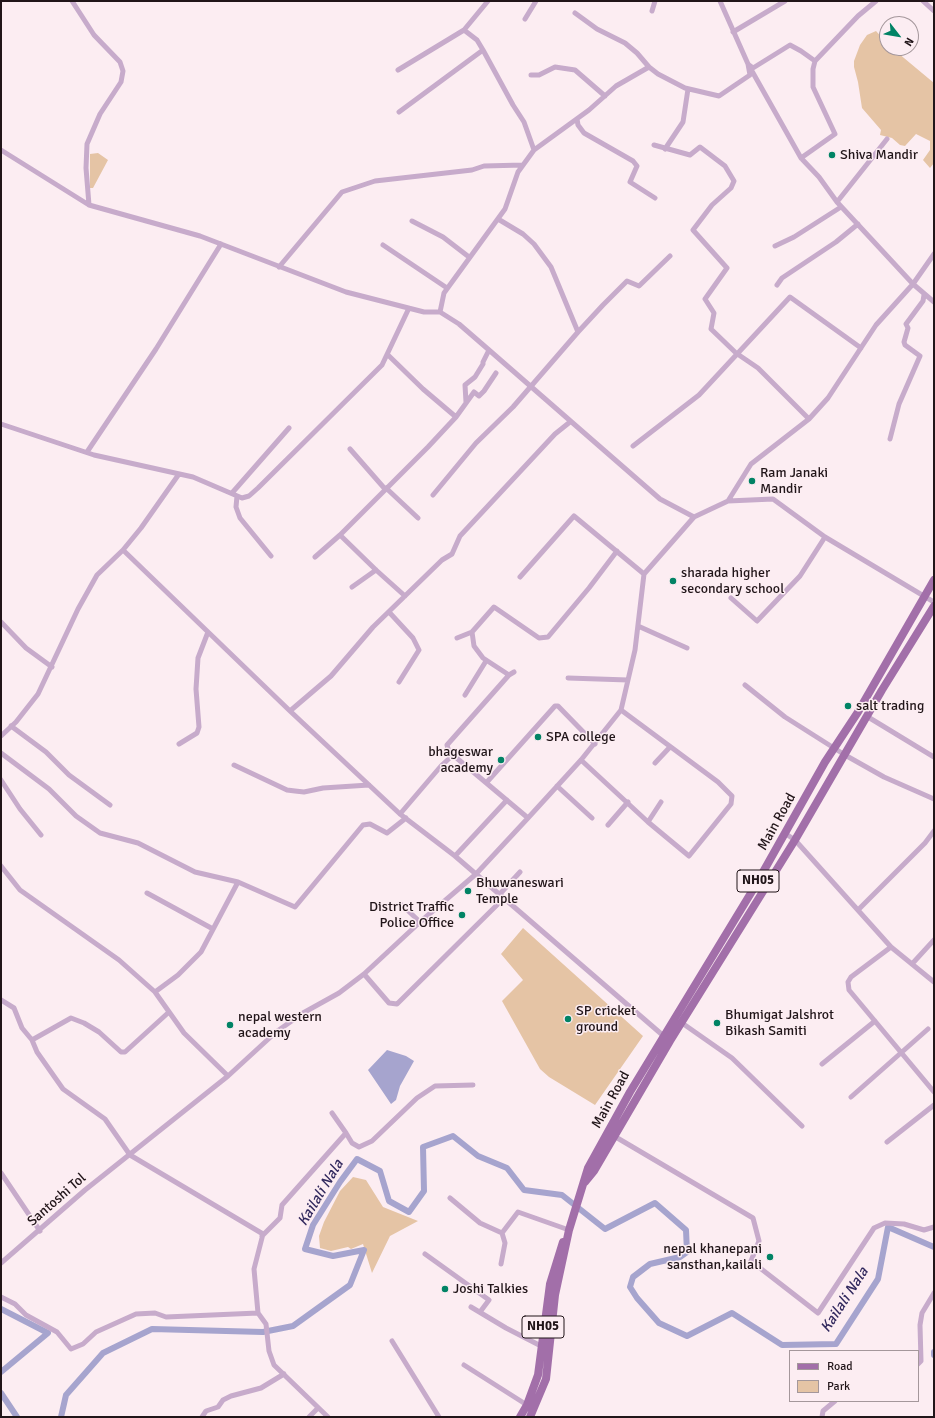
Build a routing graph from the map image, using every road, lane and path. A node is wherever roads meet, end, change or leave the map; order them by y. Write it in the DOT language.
graph roads {
  1 [pos="72,1"];
  2 [pos="488,1"];
  3 [pos="536,1"];
  4 [pos="655,1"];
  5 [pos="720,1"];
  6 [pos="785,1"];
  7 [pos="876,1"];
  8 [pos="923,1"];
  9 [pos="652,10"];
  10 [pos="934,11"];
  11 [pos="575,13"];
  12 [pos="524,19"];
  13 [pos="464,30"];
  14 [pos="733,32"];
  15 [pos="483,50"];
  16 [pos="815,61"];
  17 [pos="748,64"];
  18 [pos="649,67"];
  19 [pos="398,70"];
  20 [pos="530,75"];
  21 [pos="688,89"];
  22 [pos="605,96"];
  23 [pos="399,112"];
  24 [pos="576,119"];
  25 [pos="887,139"];
  26 [pos="654,146"];
  27 [pos="665,149"];
  28 [pos="1,150"];
  29 [pos="534,150"];
  30 [pos="801,158"];
  31 [pos="523,165"];
  32 [pos="655,198"];
  33 [pos="837,202"];
  34 [pos="89,205"];
  35 [pos="841,206"];
  36 [pos="498,219"];
  37 [pos="412,221"];
  38 [pos="858,224"];
  39 [pos="221,244"];
  40 [pos="383,245"];
  41 [pos="775,246"];
  42 [pos="934,254"];
  43 [pos="670,256"];
  44 [pos="469,257"];
  45 [pos="279,267"];
  46 [pos="913,284"];
  47 [pos="777,285"];
  48 [pos="447,288"];
  49 [pos="924,295"];
  50 [pos="934,302"];
  51 [pos="409,308"];
  52 [pos="440,312"];
  53 [pos="578,332"];
  54 [pos="861,348"];
  55 [pos="489,350"];
  56 [pos="736,353"];
  57 [pos="388,355"];
  58 [pos="496,373"];
  59 [pos="531,385"];
  60 [pos="466,402"];
  61 [pos="456,417"];
  62 [pos="809,419"];
  63 [pos="570,422"];
  64 [pos="1,424"];
  65 [pos="289,428"];
  66 [pos="890,439"];
  67 [pos="633,446"];
  68 [pos="350,449"];
  69 [pos="87,452"];
  70 [pos="179,474"];
  71 [pos="385,489"];
  72 [pos="232,493"];
  73 [pos="433,495"];
  74 [pos="237,496"];
  75 [pos="728,501"];
  76 [pos="694,517"];
  77 [pos="418,518"];
  78 [pos="340,535"];
  79 [pos="825,537"];
  80 [pos="123,550"];
  81 [pos="617,551"];
  82 [pos="271,556"];
  83 [pos="315,557"];
  84 [pos="376,570"];
  85 [pos="644,574"];
  86 [pos="520,577"];
  87 [pos="934,580"];
  88 [pos="352,587"];
  89 [pos="405,596"];
  90 [pos="924,596"];
  91 [pos="731,598"];
  92 [pos="934,602"];
  93 [pos="934,606"];
  94 [pos="389,612"];
  95 [pos="1,622"];
  96 [pos="638,626"];
  97 [pos="208,632"];
  98 [pos="472,632"];
  99 [pos="457,638"];
  100 [pos="687,648"];
  101 [pos="486,662"];
  102 [pos="52,667"];
  103 [pos="514,672"];
  104 [pos="509,676"];
  105 [pos="568,678"];
  106 [pos="628,680"];
  107 [pos="399,682"];
  108 [pos="874,684"];
  109 [pos="745,685"];
  110 [pos="882,690"];
  111 [pos="465,695"];
  112 [pos="621,710"];
  113 [pos="290,711"];
  114 [pos="868,717"];
  115 [pos="11,726"];
  116 [pos="1,736"];
  117 [pos="179,744"];
  118 [pos="595,744"];
  119 [pos="670,747"];
  120 [pos="834,747"];
  121 [pos="1,753"];
  122 [pos="453,755"];
  123 [pos="845,755"];
  124 [pos="934,757"];
  125 [pos="581,760"];
  126 [pos="655,763"];
  127 [pos="234,765"];
  128 [pos="1,780"];
  129 [pos="487,782"];
  130 [pos="369,785"];
  131 [pos="558,786"];
  132 [pos="934,799"];
  133 [pos="507,800"];
  134 [pos="628,802"];
  135 [pos="661,802"];
  136 [pos="110,805"];
  137 [pos="400,814"];
  138 [pos="406,818"];
  139 [pos="528,818"];
  140 [pos="592,818"];
  141 [pos="648,822"];
  142 [pos="608,825"];
  143 [pos="934,831"];
  144 [pos="786,834"];
  145 [pos="41,835"];
  146 [pos="795,840"];
  147 [pos="455,856"];
  148 [pos="1,866"];
  149 [pos="520,872"];
  150 [pos="476,874"];
  151 [pos="238,882"];
  152 [pos="147,893"];
  153 [pos="501,897"];
  154 [pos="402,905"];
  155 [pos="858,910"];
  156 [pos="420,922"];
  157 [pos="736,927"];
  158 [pos="214,929"];
  159 [pos="934,940"];
  160 [pos="891,947"];
  161 [pos="912,964"];
  162 [pos="364,974"];
  163 [pos="934,982"];
  164 [pos="155,992"];
  165 [pos="1,1000"];
  166 [pos="169,1012"];
  167 [pos="875,1021"];
  168 [pos="682,1022"];
  169 [pos="928,1029"];
  170 [pos="667,1038"];
  171 [pos="32,1040"];
  172 [pos="902,1052"];
  173 [pos="822,1064"];
  174 [pos="228,1076"];
  175 [pos="473,1085"];
  176 [pos="934,1092"];
  177 [pos="851,1096"];
  178 [pos="934,1105"];
  179 [pos="332,1113"];
  180 [pos="802,1126"];
  181 [pos="346,1133"];
  182 [pos="614,1136"];
  183 [pos="887,1142"];
  184 [pos="130,1156"];
  185 [pos="1,1173"];
  186 [pos="585,1182"];
  187 [pos="450,1198"];
  188 [pos="934,1227"];
  189 [pos="40,1231"];
  190 [pos="568,1231"];
  191 [pos="502,1233"];
  192 [pos="262,1236"];
  193 [pos="425,1254"];
  194 [pos="1,1263"];
  195 [pos="501,1264"];
  196 [pos="934,1293"];
  197 [pos="1,1297"];
  198 [pos="471,1307"];
  199 [pos="480,1312"];
  200 [pos="258,1313"];
  201 [pos="392,1342"];
  202 [pos="540,1346"];
  203 [pos="919,1363"];
  204 [pos="464,1365"];
  205 [pos="284,1374"];
  206 [pos="834,1402"];
  207 [pos="527,1405"];
  208 [pos="318,1408"];
  209 [pos="202,1417"];
  210 [pos="309,1417"];
  211 [pos="328,1417"];
  212 [pos="439,1417"];
  213 [pos="520,1417"];
  214 [pos="530,1417"];
  215 [pos="822,1417"];
  1 -- 34 [label="street"];
  2 -- 13 [label="street"];
  3 -- 12 [label="street"];
  4 -- 9 [label="street"];
  5 -- 14 [label="street"];
  6 -- 14 [label="street"];
  7 -- 16 [label="street"];
  8 -- 10 [label="street"];
  11 -- 18 [label="street"];
  13 -- 15 [label="street"];
  13 -- 19 [label="street"];
  14 -- 17 [label="street"];
  15 -- 23 [label="street"];
  15 -- 29 [label="street"];
  16 -- 17 [label="street"];
  16 -- 30 [label="street"];
  17 -- 21 [label="street"];
  17 -- 30 [label="street"];
  18 -- 21 [label="street"];
  18 -- 22 [label="street"];
  20 -- 22 [label="street"];
  21 -- 27 [label="street"];
  22 -- 24 [label="street"];
  24 -- 29 [label="street"];
  24 -- 32 [label="street"];
  25 -- 33 [label="street"];
  26 -- 27 [label="street"];
  27 -- 56 [label="street"];
  28 -- 34 [label="street"];
  29 -- 31 [label="street"];
  30 -- 33 [label="street"];
  31 -- 36 [label="street"];
  31 -- 45 [label="street"];
  33 -- 35 [label="street"];
  34 -- 39 [label="street"];
  35 -- 38 [label="street"];
  35 -- 41 [label="street"];
  36 -- 44 [label="street"];
  36 -- 53 [label="street"];
  37 -- 44 [label="street"];
  38 -- 46 [label="street"];
  38 -- 47 [label="street"];
  39 -- 45 [label="street"];
  39 -- 69 [label="street"];
  40 -- 48 [label="street"];
  42 -- 46 [label="street"];
  43 -- 53 [label="street"];
  44 -- 48 [label="street"];
  45 -- 51 [label="street"];
  46 -- 49 [label="street"];
  46 -- 54 [label="street"];
  48 -- 52 [label="street"];
  49 -- 50 [label="street"];
  49 -- 66 [label="street"];
  51 -- 52 [label="street"];
  51 -- 57 [label="street"];
  52 -- 55 [label="street"];
  53 -- 59 [label="street"];
  54 -- 56 [label="street"];
  54 -- 62 [label="street"];
  55 -- 59 [label="street"];
  55 -- 60 [label="street"];
  56 -- 62 [label="street"];
  56 -- 67 [label="street"];
  57 -- 61 [label="street"];
  57 -- 74 [label="street"];
  58 -- 60 [label="street"];
  59 -- 63 [label="street"];
  59 -- 73 [label="street"];
  60 -- 61 [label="street"];
  61 -- 71 [label="street"];
  62 -- 75 [label="street"];
  63 -- 76 [label="street"];
  63 -- 89 [label="street"];
  64 -- 69 [label="street"];
  65 -- 72 [label="street"];
  68 -- 71 [label="street"];
  69 -- 70 [label="street"];
  70 -- 72 [label="street"];
  70 -- 80 [label="street"];
  71 -- 77 [label="street"];
  71 -- 78 [label="street"];
  72 -- 74 [label="street"];
  74 -- 82 [label="street"];
  75 -- 76 [label="street"];
  75 -- 79 [label="street"];
  76 -- 85 [label="street"];
  78 -- 83 [label="street"];
  78 -- 84 [label="street"];
  79 -- 90 [label="street"];
  79 -- 91 [label="street"];
  80 -- 97 [label="street"];
  80 -- 102 [label="street"];
  81 -- 85 [label="street"];
  81 -- 86 [label="street"];
  81 -- 98 [label="street"];
  84 -- 88 [label="street"];
  84 -- 89 [label="street"];
  85 -- 96 [label="street"];
  87 -- 90 [label="main road, Main Road / NH05"];
  89 -- 94 [label="street"];
  90 -- 92 [label="street"];
  90 -- 108 [label="main road, Main Road / NH05"];
  93 -- 110 [label="main road, Main Road / NH05"];
  94 -- 107 [label="street"];
  94 -- 113 [label="street"];
  95 -- 102 [label="street"];
  96 -- 100 [label="street"];
  96 -- 106 [label="street"];
  97 -- 113 [label="street"];
  97 -- 117 [label="street"];
  98 -- 99 [label="street"];
  98 -- 101 [label="street"];
  101 -- 104 [label="street"];
  101 -- 111 [label="street"];
  102 -- 115 [label="street"];
  103 -- 104 [label="street"];
  104 -- 122 [label="street"];
  105 -- 106 [label="street"];
  106 -- 112 [label="street"];
  108 -- 110 [label="main road"];
  108 -- 120 [label="main road, Main Road / NH05"];
  109 -- 120 [label="street"];
  110 -- 114 [label="main road, Main Road / NH05"];
  112 -- 118 [label="street, Santoshi Tol"];
  112 -- 119 [label="street"];
  113 -- 130 [label="street"];
  114 -- 123 [label="main road, Main Road / NH05"];
  114 -- 124 [label="street"];
  115 -- 116 [label="street"];
  115 -- 136 [label="street"];
  118 -- 125 [label="street, Santoshi Tol"];
  118 -- 129 [label="street"];
  119 -- 126 [label="street"];
  119 -- 141 [label="street"];
  120 -- 123 [label="street"];
  120 -- 144 [label="main road, Main Road / NH05"];
  121 -- 151 [label="street"];
  122 -- 129 [label="street"];
  122 -- 137 [label="street"];
  123 -- 132 [label="street"];
  123 -- 146 [label="main road, Main Road / NH05"];
  125 -- 131 [label="street, Santoshi Tol"];
  125 -- 134 [label="street"];
  127 -- 130 [label="street"];
  128 -- 145 [label="street"];
  129 -- 133 [label="street"];
  130 -- 137 [label="street"];
  131 -- 139 [label="street, Santoshi Tol"];
  131 -- 140 [label="street"];
  133 -- 139 [label="street"];
  133 -- 147 [label="street"];
  134 -- 141 [label="street"];
  134 -- 142 [label="street"];
  135 -- 141 [label="street"];
  137 -- 138 [label="street"];
  138 -- 147 [label="street"];
  138 -- 151 [label="street"];
  139 -- 150 [label="street, Santoshi Tol"];
  143 -- 155 [label="street"];
  144 -- 146 [label="street"];
  144 -- 157 [label="main road, Main Road / NH05"];
  146 -- 155 [label="street"];
  146 -- 157 [label="main road, Main Road / NH05"];
  147 -- 150 [label="street"];
  148 -- 164 [label="street"];
  149 -- 153 [label="street"];
  150 -- 153 [label="street"];
  150 -- 156 [label="street, Santoshi Tol"];
  151 -- 158 [label="street"];
  152 -- 158 [label="street"];
  153 -- 162 [label="street"];
  153 -- 170 [label="street"];
  154 -- 156 [label="street"];
  155 -- 160 [label="street"];
  156 -- 162 [label="street, Santoshi Tol"];
  157 -- 168 [label="main road, Main Road / NH05"];
  157 -- 170 [label="main road, Main Road / NH05"];
  158 -- 164 [label="street"];
  159 -- 161 [label="street"];
  160 -- 161 [label="street"];
  160 -- 167 [label="street"];
  161 -- 163 [label="street"];
  162 -- 174 [label="street, Santoshi Tol"];
  164 -- 166 [label="street"];
  165 -- 171 [label="street"];
  166 -- 171 [label="street"];
  166 -- 174 [label="street"];
  167 -- 172 [label="street"];
  167 -- 173 [label="street"];
  168 -- 170 [label="main road, Main Road / NH05"];
  168 -- 180 [label="street"];
  169 -- 172 [label="street"];
  170 -- 182 [label="main road, Main Road / NH05"];
  170 -- 186 [label="main road, Main Road / NH05"];
  171 -- 184 [label="street"];
  172 -- 176 [label="street"];
  172 -- 177 [label="street"];
  174 -- 184 [label="street, Santoshi Tol"];
  175 -- 181 [label="street"];
  178 -- 183 [label="street"];
  179 -- 181 [label="street"];
  181 -- 192 [label="street"];
  182 -- 186 [label="main road, Main Road / NH05"];
  182 -- 188 [label="street"];
  184 -- 189 [label="street, Santoshi Tol"];
  184 -- 192 [label="street"];
  185 -- 189 [label="street"];
  186 -- 190 [label="main road, Main Road / NH05"];
  187 -- 191 [label="street"];
  189 -- 194 [label="street, Santoshi Tol"];
  190 -- 191 [label="street"];
  190 -- 202 [label="main road, NH05"];
  190 -- 214 [label="main road, NH05"];
  191 -- 195 [label="street"];
  192 -- 200 [label="street"];
  193 -- 199 [label="street"];
  196 -- 203 [label="street"];
  197 -- 200 [label="street"];
  198 -- 199 [label="street"];
  199 -- 202 [label="street"];
  200 -- 205 [label="street"];
  201 -- 212 [label="street"];
  202 -- 207 [label="main road, NH05"];
  204 -- 207 [label="street"];
  205 -- 208 [label="street"];
  205 -- 209 [label="street"];
  206 -- 215 [label="street"];
  207 -- 213 [label="main road, NH05"];
  208 -- 210 [label="street"];
  208 -- 211 [label="street"];
}
